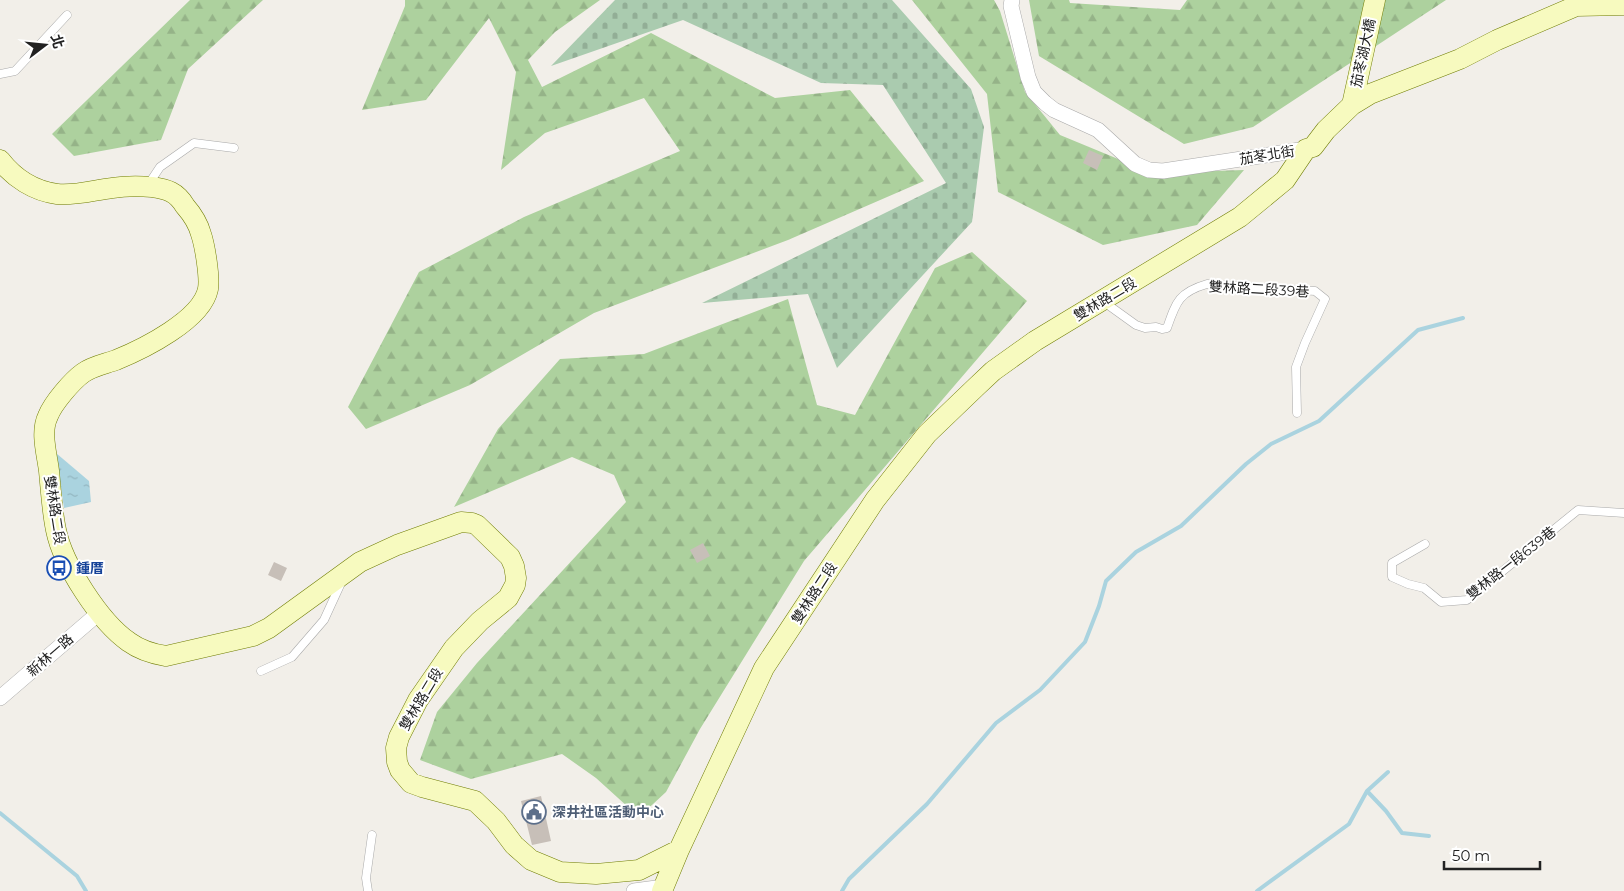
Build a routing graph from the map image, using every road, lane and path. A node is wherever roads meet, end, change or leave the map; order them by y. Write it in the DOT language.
graph roads {
  1 [pos="1012,0"];
  2 [pos="1374,0"];
  3 [pos="1580,2"];
  4 [pos="1624,6"];
  5 [pos="67,15"];
  6 [pos="0,74"];
  7 [pos="1352,105"];
  8 [pos="234,148"];
  9 [pos="1306,149"];
  10 [pos="0,160"];
  11 [pos="147,187"];
  12 [pos="1102,301"];
  13 [pos="1297,412"];
  14 [pos="1624,513"];
  15 [pos="1425,544"];
  16 [pos="346,572"];
  17 [pos="100,612"];
  18 [pos="261,671"];
  19 [pos="0,698"];
  20 [pos="372,835"];
  21 [pos="679,850"];
  22 [pos="663,889"];
  23 [pos="368,891"];
  24 [pos="634,891"];
  1 -- 9 [label="street, 茄苳北街"];
  2 -- 7 [label="street, 茄苳湖大橋"];
  3 -- 4 [label="street"];
  3 -- 7 [label="street, 茄苳北街"];
  5 -- 6 [label="lane"];
  7 -- 9 [label="street, 茄苳北街"];
  8 -- 11 [label="lane"];
  9 -- 12 [label="street, 雙林路二段"];
  10 -- 11 [label="street, 雙林路二段"];
  11 -- 17 [label="street, 雙林路二段"];
  12 -- 13 [label="lane, 雙林路二段39巷"];
  12 -- 21 [label="street, 雙林路二段"];
  14 -- 15 [label="lane, 雙林路一段639巷"];
  16 -- 17 [label="street, 雙林路二段"];
  16 -- 18 [label="lane"];
  16 -- 21 [label="street, 雙林路二段"];
  17 -- 19 [label="street, 新林一路"];
  20 -- 23 [label="lane"];
  21 -- 22 [label="street"];
  22 -- 24 [label="street"];
}
